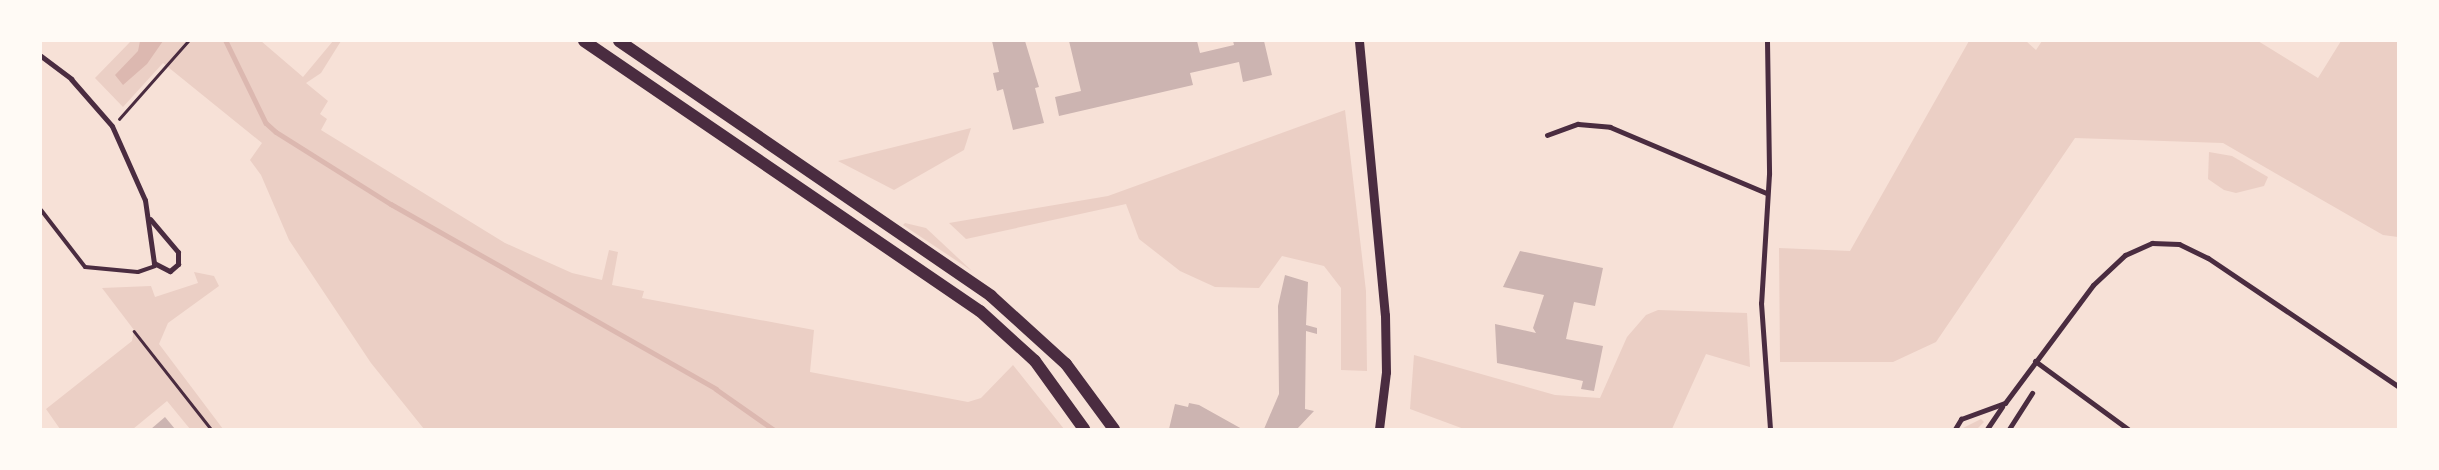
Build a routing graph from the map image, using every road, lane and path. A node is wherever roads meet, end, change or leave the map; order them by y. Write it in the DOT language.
graph roads {
  1 [pos="188,41"];
  2 [pos="584,41"];
  3 [pos="619,41"];
  4 [pos="1359,41"];
  5 [pos="1767,41"];
  6 [pos="41,56"];
  7 [pos="112,126"];
  8 [pos="1547,135"];
  9 [pos="1766,193"];
  10 [pos="41,210"];
  11 [pos="150,219"];
  12 [pos="155,266"];
  13 [pos="134,332"];
  14 [pos="2035,361"];
  15 [pos="2398,386"];
  16 [pos="2032,393"];
  17 [pos="2005,403"];
  18 [pos="211,429"];
  19 [pos="1084,429"];
  20 [pos="1114,429"];
  21 [pos="1379,429"];
  22 [pos="1770,429"];
  23 [pos="1955,429"];
  24 [pos="1987,429"];
  25 [pos="2009,429"];
  26 [pos="2128,429"];
  1 -- 7 [label="path"];
  2 -- 19 [label="main road"];
  3 -- 20 [label="main road"];
  4 -- 21 [label="street"];
  5 -- 9 [label="street"];
  6 -- 7 [label="street"];
  7 -- 11 [label="street"];
  8 -- 9 [label="street"];
  9 -- 22 [label="street"];
  10 -- 12 [label="lane"];
  11 -- 12 [label="street"];
  11 -- 12 [label="street"];
  13 -- 18 [label="path"];
  14 -- 15 [label="street"];
  14 -- 17 [label="street"];
  14 -- 26 [label="street"];
  16 -- 25 [label="street"];
  17 -- 23 [label="street"];
  17 -- 24 [label="street"];
}
